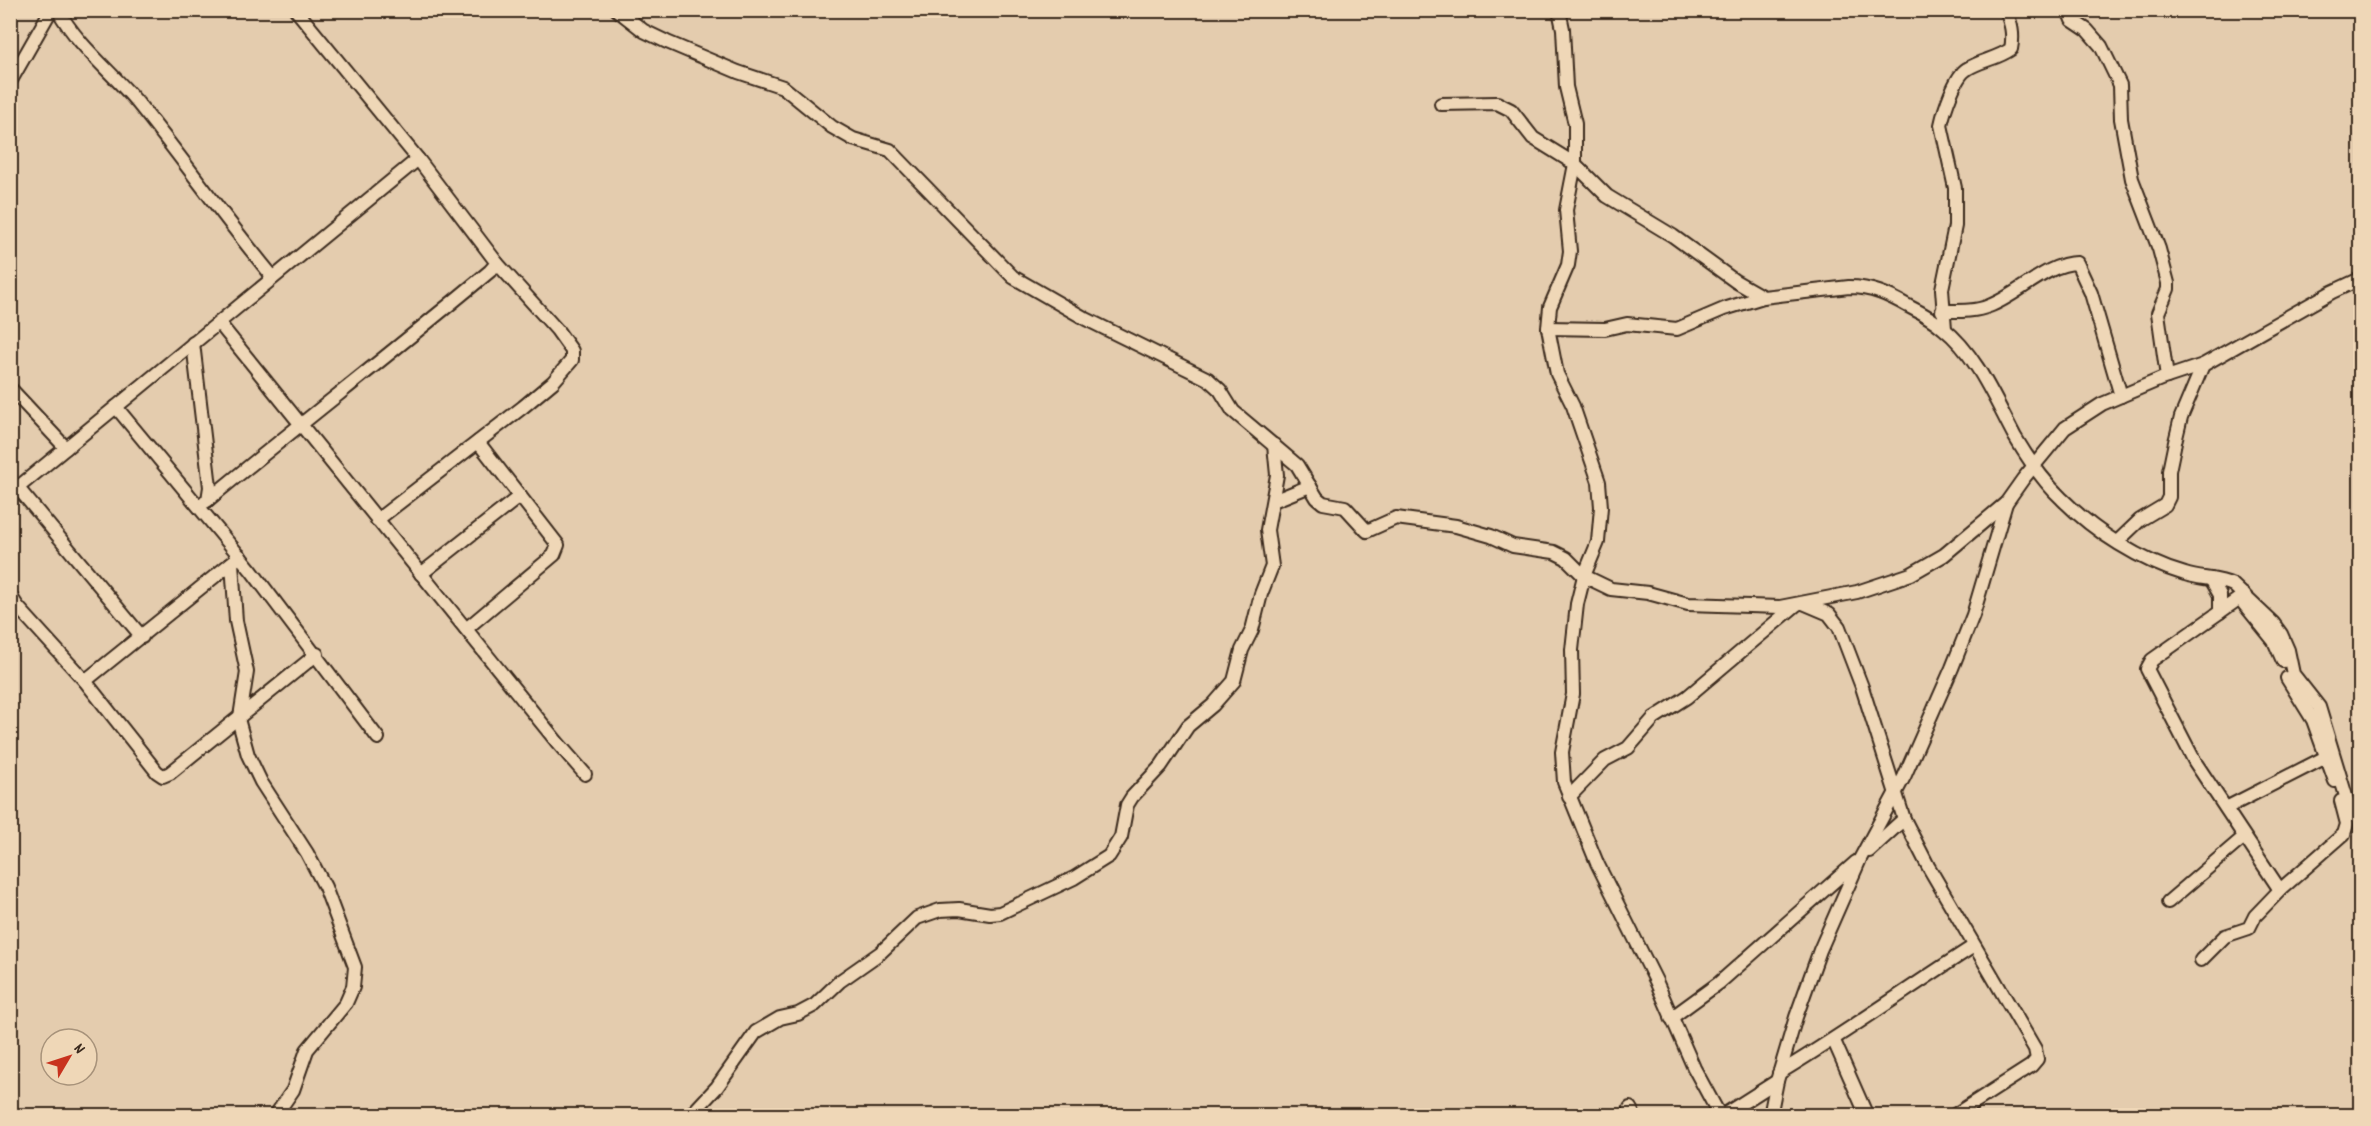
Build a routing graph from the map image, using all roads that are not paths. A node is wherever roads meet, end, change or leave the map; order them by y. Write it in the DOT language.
graph roads {
  1 [pos="51,10"];
  2 [pos="58,10"];
  3 [pos="296,10"];
  4 [pos="617,10"];
  5 [pos="1559,10"];
  6 [pos="2006,10"];
  7 [pos="2068,10"];
  8 [pos="10,82"];
  9 [pos="1441,104"];
  10 [pos="418,159"];
  11 [pos="1575,164"];
  12 [pos="497,263"];
  13 [pos="273,277"];
  14 [pos="2361,279"];
  15 [pos="1763,297"];
  16 [pos="1942,311"];
  17 [pos="219,323"];
  18 [pos="1548,328"];
  19 [pos="1945,328"];
  20 [pos="193,343"];
  21 [pos="2203,365"];
  22 [pos="2167,377"];
  23 [pos="10,388"];
  24 [pos="2121,396"];
  25 [pos="116,407"];
  26 [pos="301,423"];
  27 [pos="478,442"];
  28 [pos="1274,445"];
  29 [pos="66,448"];
  30 [pos="2033,465"];
  31 [pos="1310,486"];
  32 [pos="14,491"];
  33 [pos="520,496"];
  34 [pos="1273,501"];
  35 [pos="203,503"];
  36 [pos="2006,503"];
  37 [pos="377,520"];
  38 [pos="2117,542"];
  39 [pos="236,560"];
  40 [pos="421,574"];
  41 [pos="1584,576"];
  42 [pos="2211,579"];
  43 [pos="2242,597"];
  44 [pos="14,600"];
  45 [pos="1799,604"];
  46 [pos="2220,612"];
  47 [pos="10,618"];
  48 [pos="466,629"];
  49 [pos="142,637"];
  50 [pos="317,654"];
  51 [pos="85,681"];
  52 [pos="239,718"];
  53 [pos="378,738"];
  54 [pos="2326,757"];
  55 [pos="585,774"];
  56 [pos="1895,793"];
  57 [pos="1569,797"];
  58 [pos="2226,808"];
  59 [pos="1904,819"];
  60 [pos="2361,820"];
  61 [pos="2244,837"];
  62 [pos="1860,859"];
  63 [pos="2280,890"];
  64 [pos="2168,903"];
  65 [pos="1974,946"];
  66 [pos="2201,960"];
  67 [pos="1671,1018"];
  68 [pos="1834,1041"];
  69 [pos="1778,1077"];
  70 [pos="274,1116"];
  71 [pos="690,1116"];
  72 [pos="1721,1116"];
  73 [pos="1770,1116"];
  74 [pos="1868,1116"];
  75 [pos="1953,1116"];
  1 -- 8 [label="street"];
  2 -- 13 [label="street"];
  3 -- 10 [label="street"];
  4 -- 28 [label="street"];
  5 -- 11 [label="street"];
  6 -- 16 [label="street"];
  7 -- 22 [label="street"];
  9 -- 11 [label="street"];
  10 -- 12 [label="street"];
  10 -- 13 [label="street"];
  11 -- 15 [label="street"];
  11 -- 18 [label="street"];
  12 -- 26 [label="street"];
  12 -- 27 [label="street"];
  13 -- 17 [label="street"];
  14 -- 21 [label="street"];
  15 -- 18 [label="street"];
  15 -- 19 [label="street"];
  16 -- 19 [label="street"];
  16 -- 24 [label="street"];
  17 -- 20 [label="street"];
  17 -- 26 [label="street"];
  18 -- 41 [label="street"];
  19 -- 30 [label="street"];
  20 -- 25 [label="street"];
  20 -- 35 [label="street"];
  21 -- 22 [label="street"];
  21 -- 38 [label="street"];
  22 -- 24 [label="street"];
  23 -- 29 [label="street"];
  24 -- 30 [label="street"];
  25 -- 29 [label="street"];
  25 -- 35 [label="street"];
  26 -- 35 [label="street"];
  26 -- 37 [label="street"];
  27 -- 33 [label="street"];
  27 -- 37 [label="street"];
  28 -- 31 [label="street"];
  28 -- 34 [label="street"];
  29 -- 32 [label="street"];
  30 -- 36 [label="street"];
  30 -- 38 [label="street"];
  31 -- 34 [label="street"];
  31 -- 41 [label="street"];
  32 -- 49 [label="street"];
  33 -- 40 [label="street"];
  33 -- 48 [label="street"];
  34 -- 71 [label="street"];
  35 -- 39 [label="street"];
  36 -- 45 [label="street"];
  36 -- 56 [label="street"];
  37 -- 40 [label="street"];
  38 -- 42 [label="street"];
  39 -- 49 [label="street"];
  39 -- 50 [label="street"];
  39 -- 52 [label="street"];
  40 -- 48 [label="street"];
  41 -- 45 [label="street"];
  41 -- 57 [label="street"];
  42 -- 43 [label="street"];
  42 -- 46 [label="street"];
  43 -- 46 [label="street"];
  43 -- 54 [label="street"];
  43 -- 60 [label="street"];
  44 -- 47 [label="street"];
  44 -- 51 [label="street"];
  45 -- 56 [label="street"];
  45 -- 57 [label="street"];
  46 -- 58 [label="street"];
  48 -- 55 [label="street"];
  49 -- 51 [label="street"];
  50 -- 52 [label="street"];
  50 -- 53 [label="street"];
  51 -- 52 [label="street"];
  52 -- 70 [label="street"];
  54 -- 58 [label="street"];
  54 -- 63 [label="street"];
  56 -- 59 [label="street"];
  56 -- 62 [label="street"];
  57 -- 67 [label="street"];
  58 -- 61 [label="street"];
  59 -- 62 [label="street"];
  59 -- 65 [label="street"];
  61 -- 63 [label="street"];
  61 -- 64 [label="street"];
  62 -- 67 [label="street"];
  62 -- 69 [label="street"];
  63 -- 66 [label="street"];
  65 -- 68 [label="street"];
  65 -- 75 [label="street"];
  67 -- 72 [label="street"];
  68 -- 69 [label="street"];
  68 -- 74 [label="street"];
  69 -- 72 [label="street"];
  69 -- 73 [label="street"];
}
